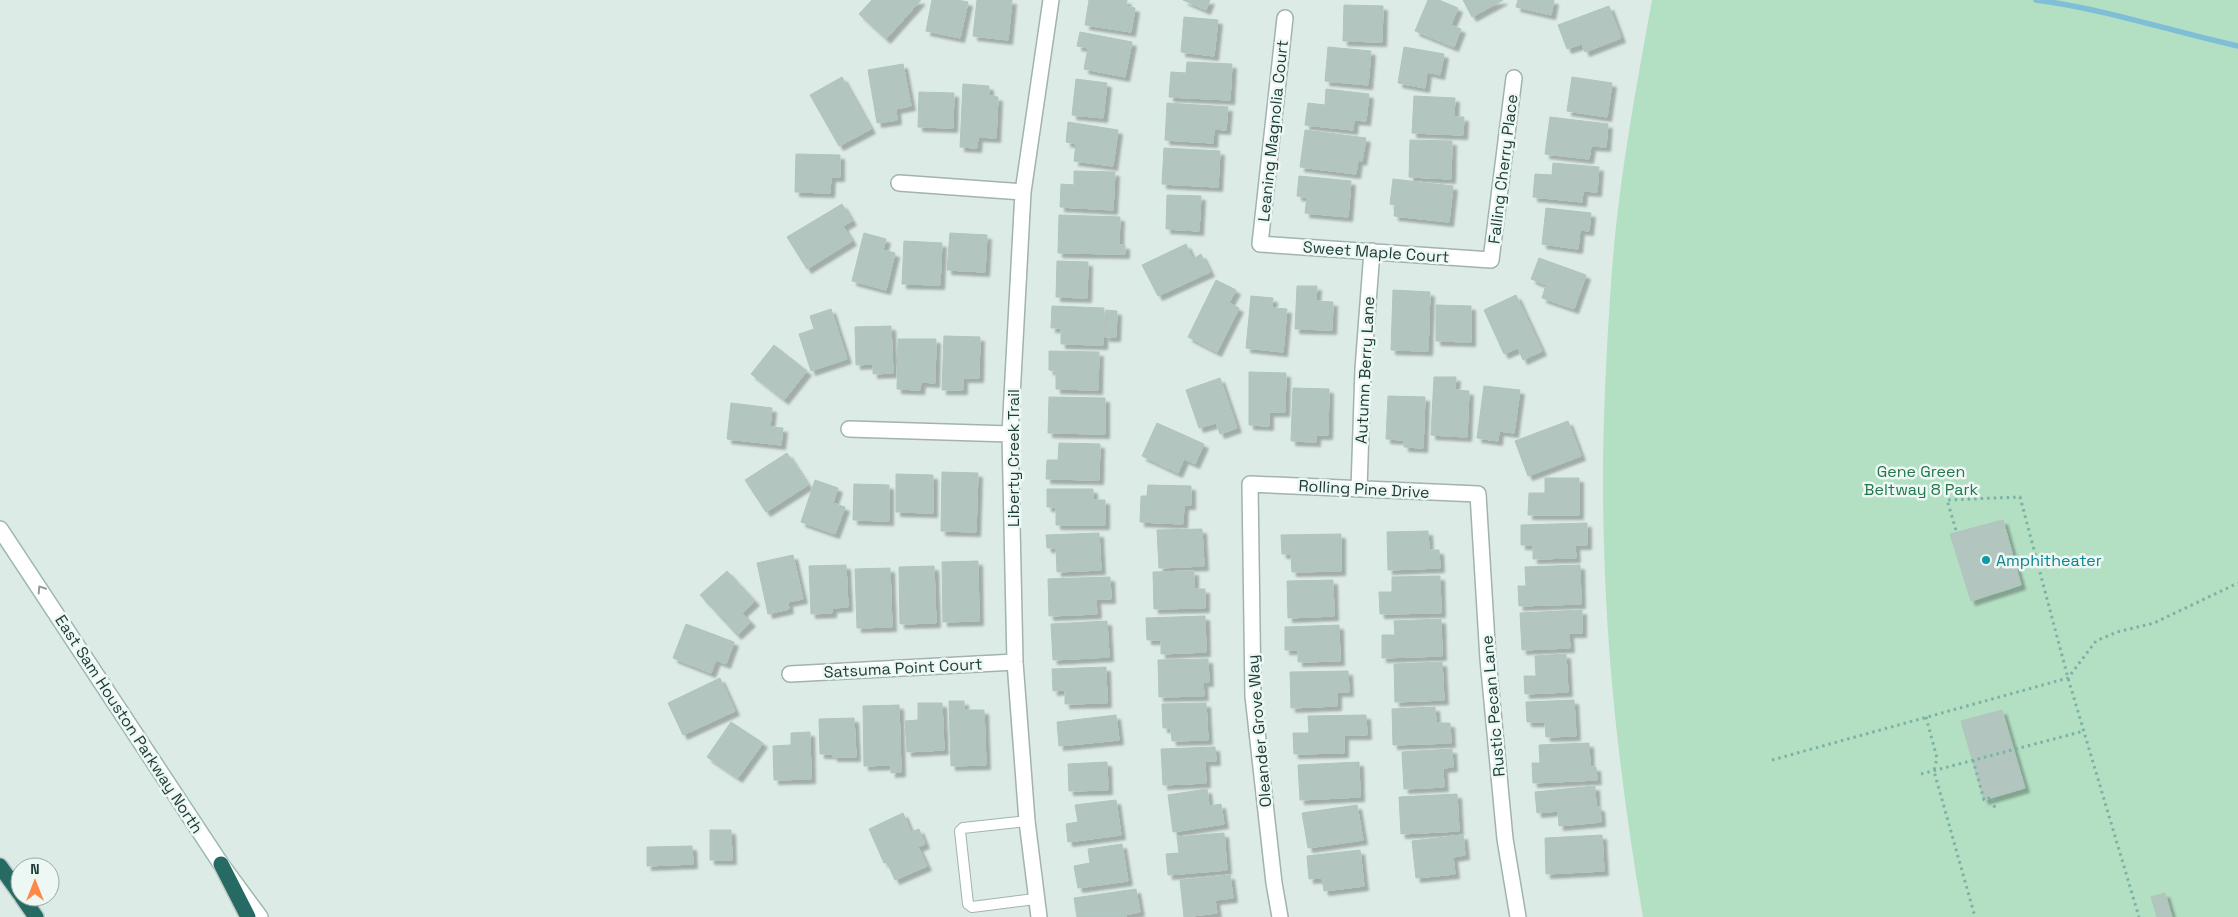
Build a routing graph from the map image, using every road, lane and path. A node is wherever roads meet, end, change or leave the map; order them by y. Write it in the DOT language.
graph roads {
  1 [pos="1051,0"];
  2 [pos="1286,18"];
  3 [pos="1514,78"];
  4 [pos="899,183"];
  5 [pos="1023,192"];
  6 [pos="1260,244"];
  7 [pos="1372,251"];
  8 [pos="1491,260"];
  9 [pos="850,429"];
  10 [pos="1010,434"];
  11 [pos="1250,484"];
  12 [pos="1359,489"];
  13 [pos="1478,494"];
  14 [pos="0,529"];
  15 [pos="1956,530"];
  16 [pos="2238,583"];
  17 [pos="1015,662"];
  18 [pos="790,674"];
  19 [pos="2068,678"];
  20 [pos="1926,717"];
  21 [pos="2084,731"];
  22 [pos="1772,760"];
  23 [pos="1973,760"];
  24 [pos="1934,771"];
  25 [pos="1921,774"];
  26 [pos="1995,809"];
  27 [pos="1027,821"];
  28 [pos="221,864"];
  29 [pos="0,866"];
  30 [pos="10,880"];
  31 [pos="1035,899"];
  32 [pos="248,917"];
  33 [pos="260,917"];
  34 [pos="1039,917"];
  35 [pos="1280,917"];
  36 [pos="1518,917"];
  37 [pos="1975,917"];
  38 [pos="2139,917"];
  1 -- 5 [label="street, Liberty Creek Trail"];
  2 -- 6 [label="street, Leaning Magnolia Court"];
  3 -- 8 [label="street, Falling Cherry Place"];
  4 -- 5 [label="street"];
  5 -- 10 [label="street, Liberty Creek Trail"];
  6 -- 7 [label="street, Sweet Maple Court"];
  7 -- 8 [label="street, Sweet Maple Court"];
  7 -- 12 [label="street, Autumn Berry Lane"];
  9 -- 10 [label="street"];
  10 -- 17 [label="street, Liberty Creek Trail"];
  11 -- 12 [label="street, Rolling Pine Drive"];
  11 -- 35 [label="street, Oleander Grove Way"];
  12 -- 13 [label="street, Rolling Pine Drive"];
  13 -- 36 [label="street, Rustic Pecan Lane"];
  28 -- 14 [label="street, East Sam Houston Parkway North, one-way"];
  15 -- 19 [label="path"];
  16 -- 19 [label="path"];
  17 -- 18 [label="street, Satsuma Point Court"];
  17 -- 27 [label="street, Liberty Creek Trail"];
  19 -- 20 [label="path"];
  19 -- 21 [label="path"];
  20 -- 22 [label="path"];
  20 -- 24 [label="path"];
  21 -- 23 [label="path"];
  21 -- 38 [label="path"];
  23 -- 24 [label="path"];
  23 -- 26 [label="path"];
  24 -- 25 [label="path"];
  24 -- 37 [label="path"];
  27 -- 31 [label="street, Liberty Creek Trail"];
  27 -- 31 [label="lane"];
  28 -- 32 [label="highway"];
  28 -- 33 [label="street, East Sam Houston Parkway North"];
  29 -- 30 [label="highway"];
  31 -- 34 [label="street, Liberty Creek Trail"];
}
